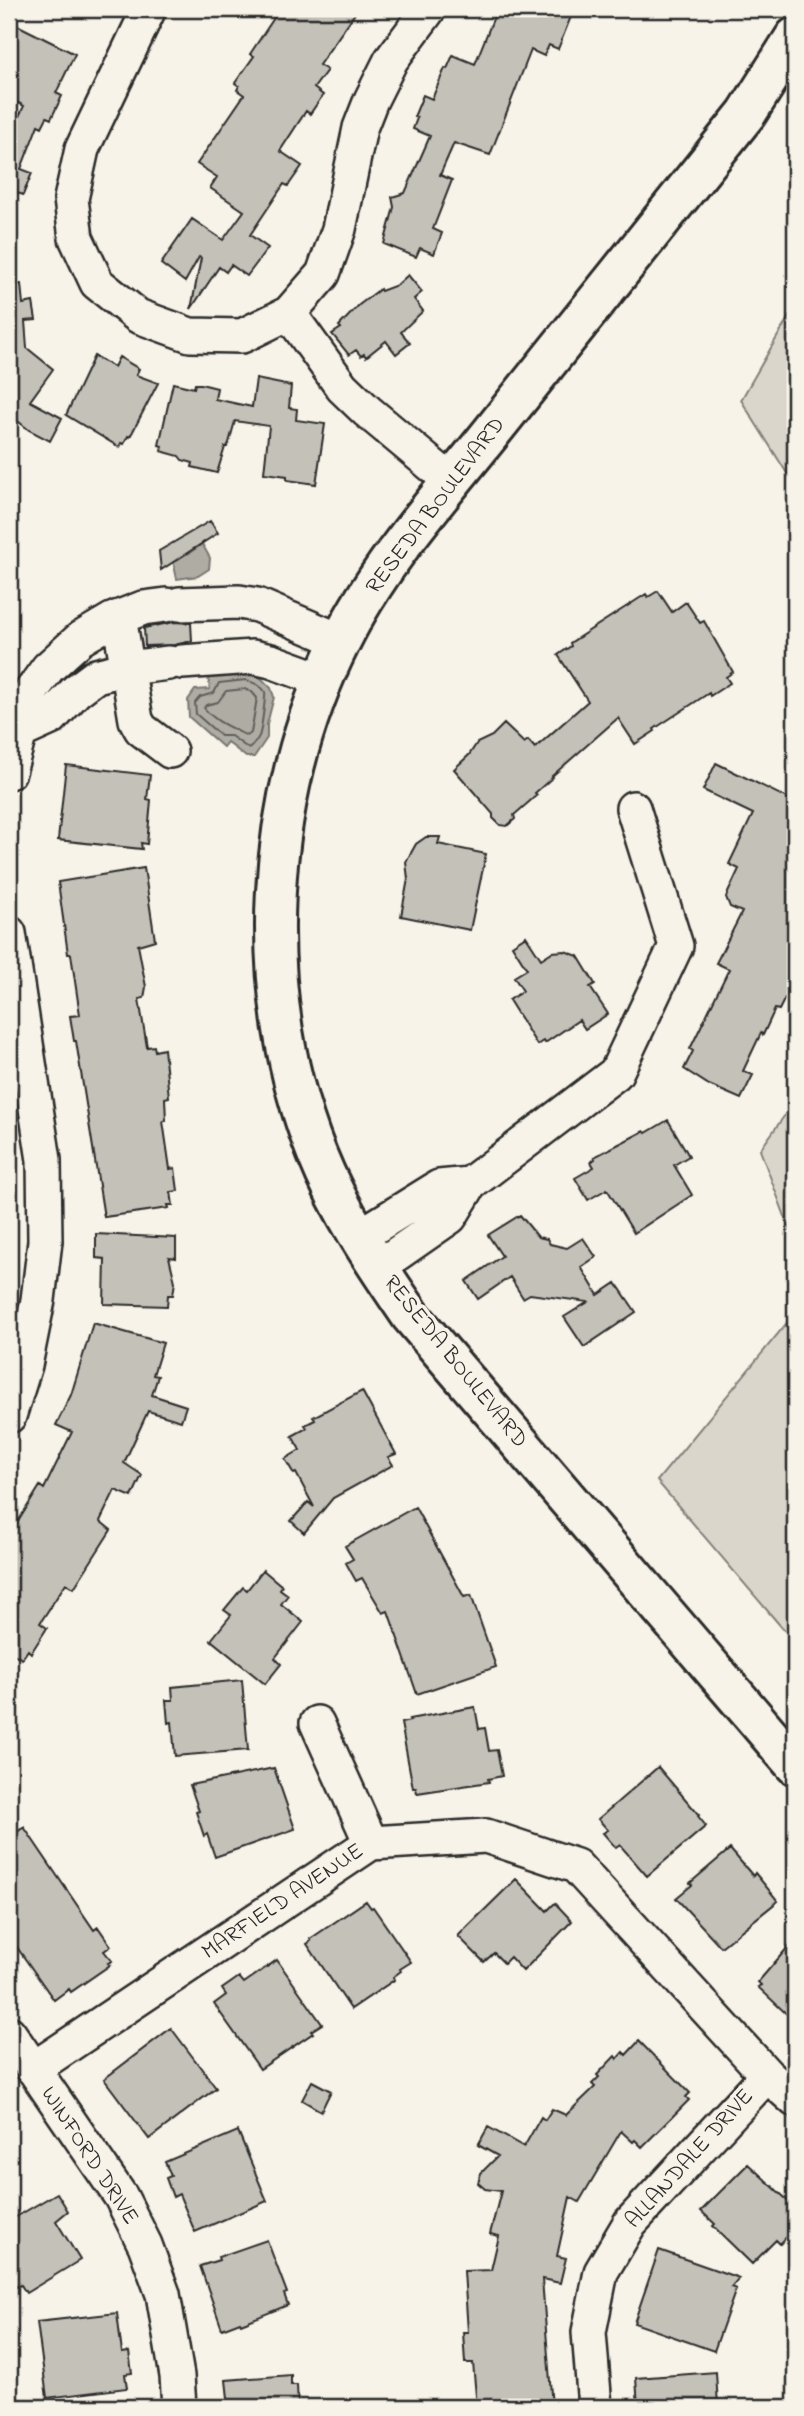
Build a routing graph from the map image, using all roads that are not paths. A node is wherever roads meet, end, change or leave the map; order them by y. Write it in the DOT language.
graph roads {
  1 [pos="149,9"];
  2 [pos="429,9"];
  3 [pos="795,37"];
  4 [pos="289,313"];
  5 [pos="452,482"];
  6 [pos="239,602"];
  7 [pos="120,617"];
  8 [pos="80,639"];
  9 [pos="341,641"];
  10 [pos="234,657"];
  11 [pos="112,672"];
  12 [pos="323,680"];
  13 [pos="20,732"];
  14 [pos="170,751"];
  15 [pos="9,772"];
  16 [pos="633,808"];
  17 [pos="9,933"];
  18 [pos="369,1252"];
  19 [pos="9,1416"];
  20 [pos="317,1723"];
  21 [pos="795,1765"];
  22 [pos="371,1843"];
  23 [pos="9,2034"];
  24 [pos="33,2069"];
  25 [pos="766,2076"];
  26 [pos="795,2100"];
  27 [pos="179,2407"];
  28 [pos="595,2407"];
  1 -- 4 [label="street"];
  2 -- 4 [label="street"];
  3 -- 5 [label="main road, RESEDA BOULEVARD"];
  4 -- 5 [label="street"];
  5 -- 9 [label="main road, RESEDA BOULEVARD"];
  6 -- 7 [label="street"];
  6 -- 9 [label="street"];
  6 -- 10 [label="street"];
  7 -- 8 [label="street"];
  7 -- 11 [label="street"];
  8 -- 11 [label="street"];
  8 -- 13 [label="street"];
  9 -- 12 [label="main road, RESEDA BOULEVARD"];
  10 -- 11 [label="street"];
  10 -- 12 [label="street"];
  11 -- 13 [label="street"];
  11 -- 14 [label="street"];
  12 -- 18 [label="main road, RESEDA BOULEVARD"];
  13 -- 15 [label="street"];
  16 -- 18 [label="street"];
  17 -- 19 [label="street"];
  18 -- 21 [label="main road, RESEDA BOULEVARD"];
  20 -- 22 [label="street"];
  22 -- 24 [label="street, MARFIELD AVENUE"];
  22 -- 25 [label="street, MARFIELD AVENUE"];
  23 -- 24 [label="street, WINFORD DRIVE"];
  24 -- 27 [label="street, WINFORD DRIVE"];
  25 -- 26 [label="street, MARFIELD AVENUE"];
  25 -- 28 [label="street, ALLANDALE DRIVE"];
}
